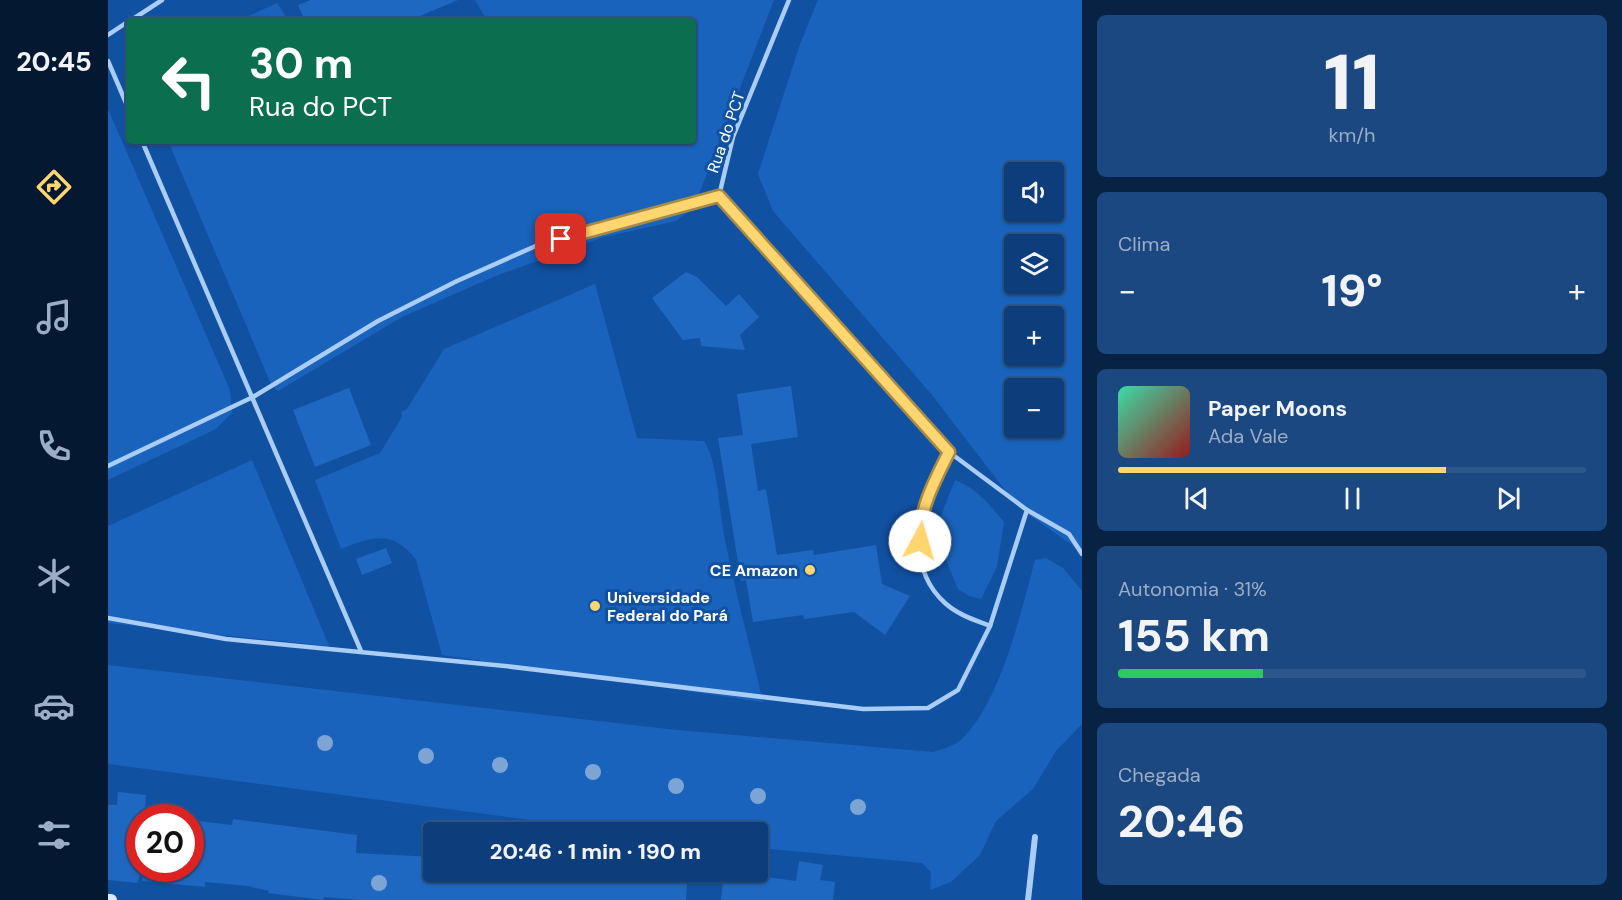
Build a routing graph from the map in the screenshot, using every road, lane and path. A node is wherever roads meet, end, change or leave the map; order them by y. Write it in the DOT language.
graph roads {
  1 [pos="162,0"];
  2 [pos="789,0"];
  3 [pos="134,18"];
  4 [pos="126,23"];
  5 [pos="108,35"];
  6 [pos="108,61"];
  7 [pos="126,103"];
  8 [pos="143,144"];
  9 [pos="719,196"];
  10 [pos="253,397"];
  11 [pos="949,452"];
  12 [pos="108,466"];
  13 [pos="1027,510"];
  14 [pos="1082,554"];
  15 [pos="108,618"];
  16 [pos="990,626"];
  17 [pos="362,651"];
  18 [pos="1035,837"];
  19 [pos="1028,900"];
  1 -- 3 [label="lane"];
  2 -- 9 [label="lane, Rua do PCT"];
  4 -- 5 [label="lane"];
  6 -- 7 [label="lane"];
  8 -- 10 [label="lane"];
  9 -- 10 [label="lane"];
  9 -- 11 [label="lane, Rua do PCT"];
  10 -- 12 [label="lane"];
  10 -- 17 [label="lane"];
  11 -- 13 [label="lane, Rua do PCT"];
  11 -- 16 [label="lane"];
  13 -- 14 [label="lane, Rua do PCT"];
  13 -- 16 [label="lane"];
  15 -- 17 [label="lane"];
  16 -- 17 [label="lane"];
  18 -- 19 [label="street"];
}
